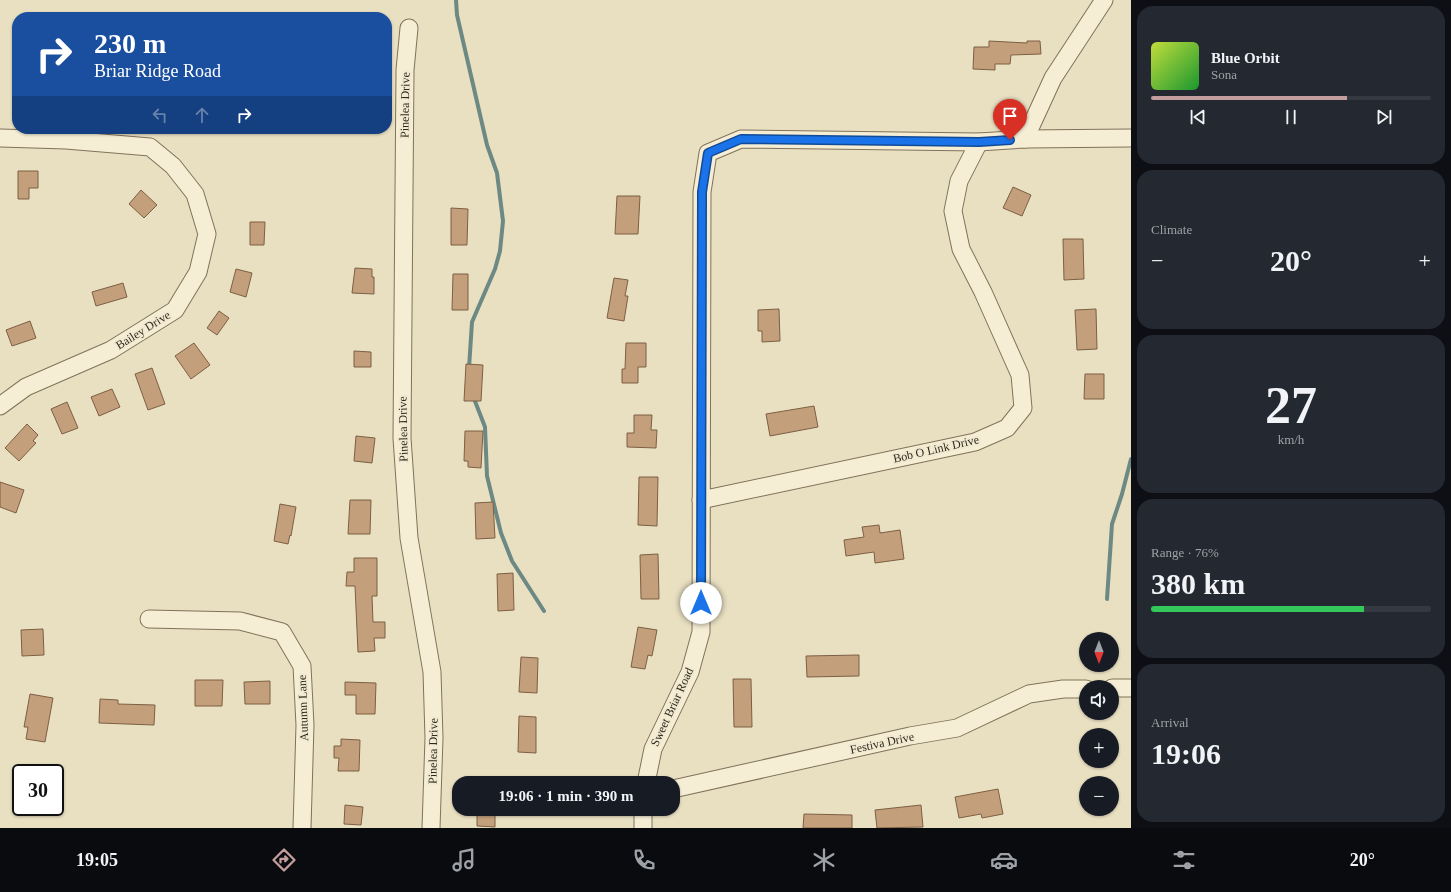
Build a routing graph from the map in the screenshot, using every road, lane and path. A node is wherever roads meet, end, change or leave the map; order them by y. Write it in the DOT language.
graph roads {
  1 [pos="1104,0"];
  2 [pos="409,28"];
  3 [pos="0,138"];
  4 [pos="1131,138"];
  5 [pos="1025,139"];
  6 [pos="979,142"];
  7 [pos="0,406"];
  8 [pos="701,500"];
  9 [pos="149,619"];
  10 [pos="1119,688"];
  11 [pos="1131,688"];
  12 [pos="1079,689"];
  13 [pos="647,776"];
  14 [pos="680,787"];
  15 [pos="643,816"];
  16 [pos="302,828"];
  17 [pos="431,828"];
  18 [pos="643,828"];
  1 -- 5 [label="street"];
  2 -- 17 [label="street, Pinelea Drive"];
  3 -- 7 [label="street, Bailey Drive"];
  4 -- 5 [label="street"];
  5 -- 6 [label="street"];
  6 -- 8 [label="street, Sweet Briar Road"];
  6 -- 8 [label="street, Bob O Link Drive"];
  8 -- 13 [label="street, Sweet Briar Road"];
  9 -- 16 [label="street, Autumn Lane"];
  10 -- 11 [label="street"];
  12 -- 14 [label="street, Festiva Drive"];
  15 -- 18 [label="street"];
}
